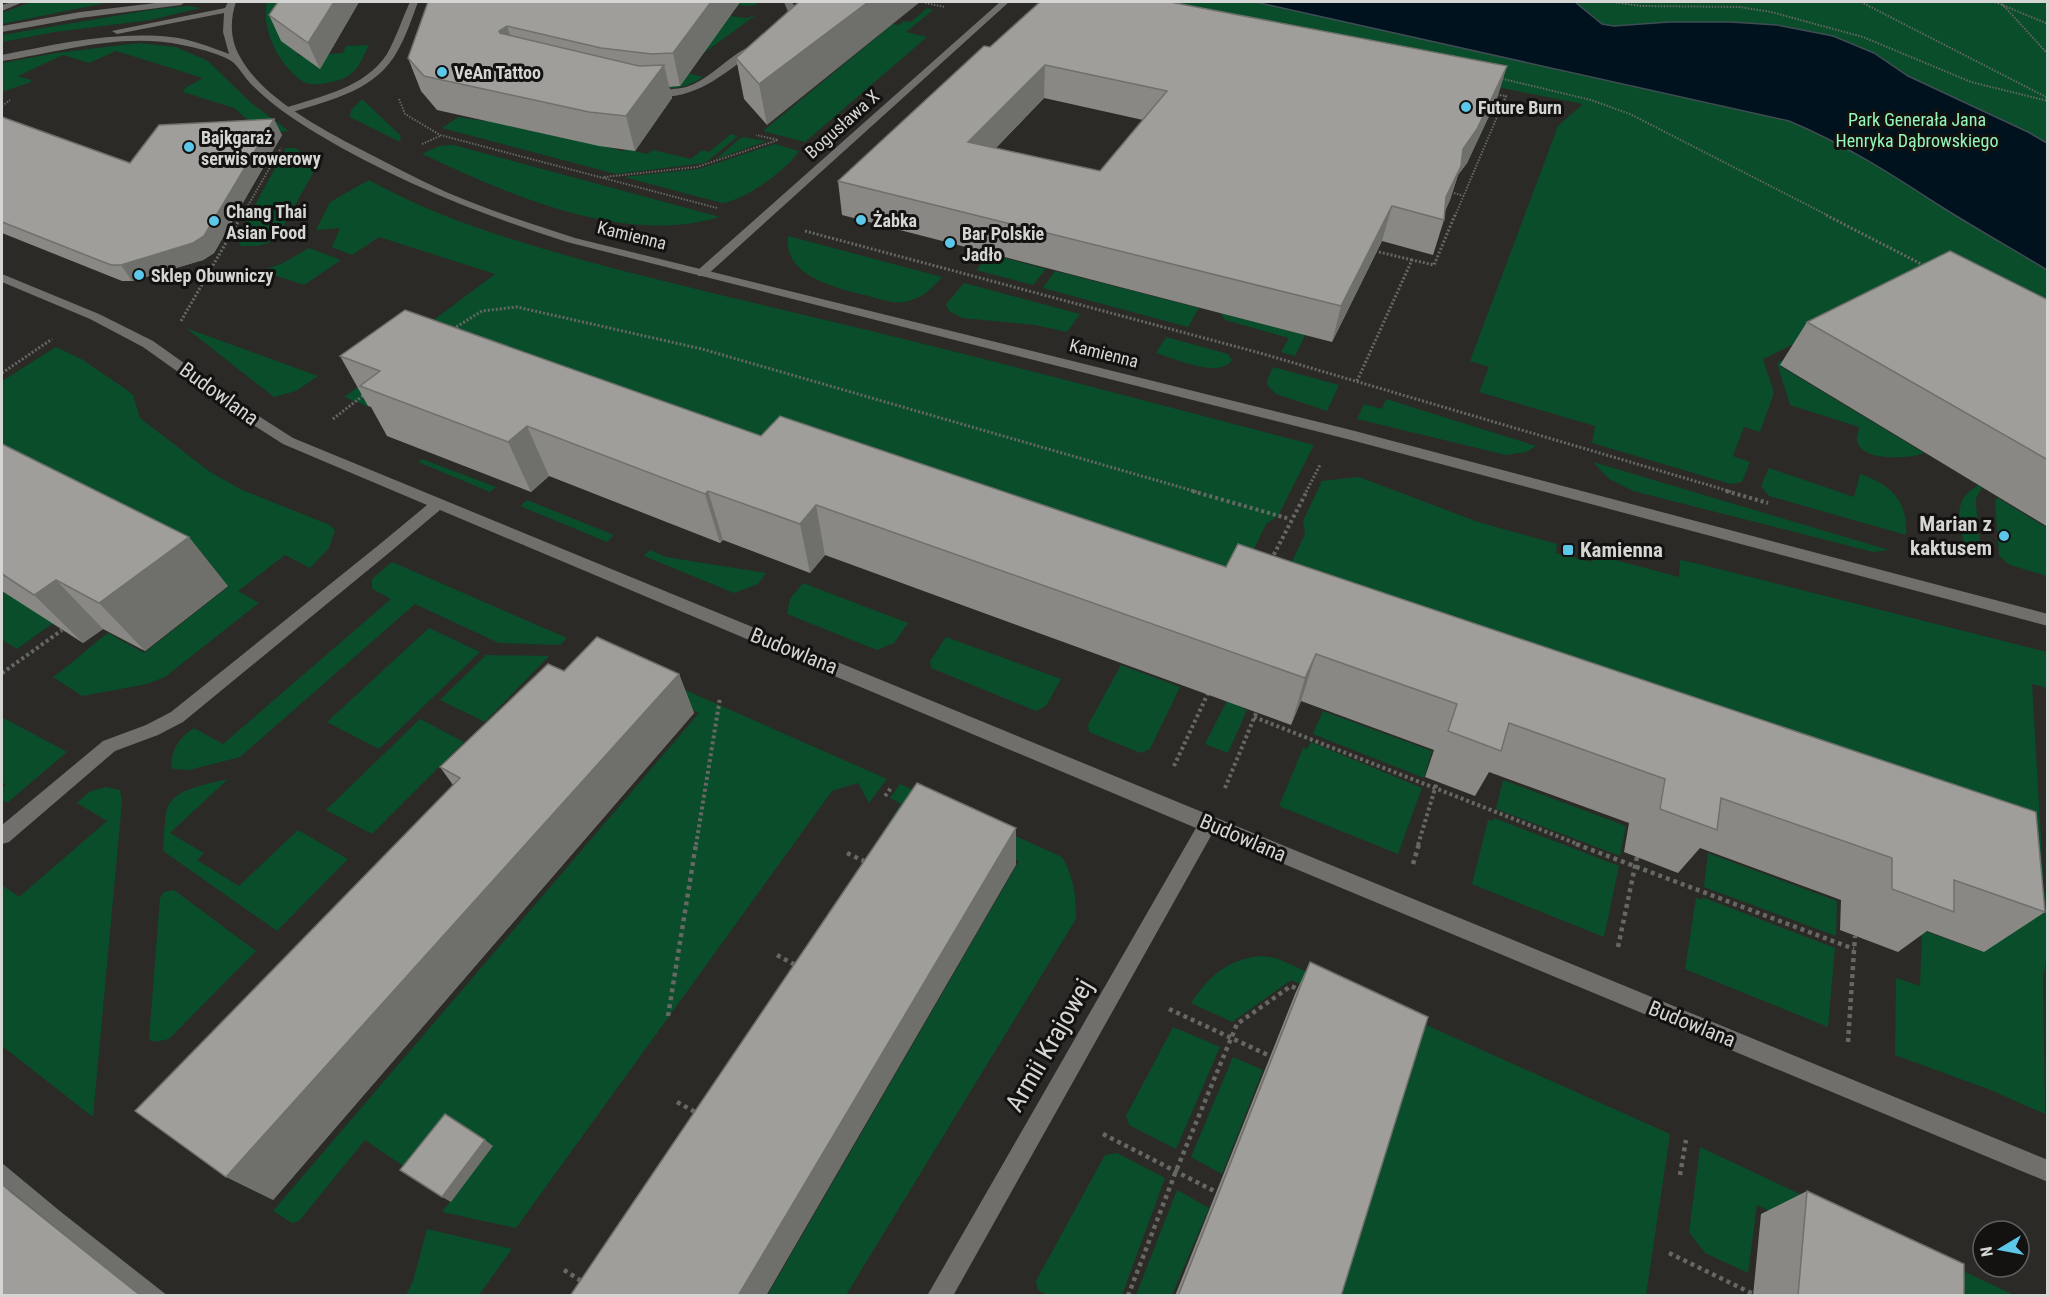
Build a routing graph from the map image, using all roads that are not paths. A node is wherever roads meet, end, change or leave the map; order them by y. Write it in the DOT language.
graph roads {
  1 [pos="19,2"];
  2 [pos="129,2"];
  3 [pos="181,2"];
  4 [pos="414,2"];
  5 [pos="788,2"];
  6 [pos="1005,2"];
  7 [pos="230,6"];
  8 [pos="2,8"];
  9 [pos="80,15"];
  10 [pos="2,29"];
  11 [pos="779,29"];
  12 [pos="759,43"];
  13 [pos="2,51"];
  14 [pos="2,57"];
  15 [pos="237,60"];
  16 [pos="637,92"];
  17 [pos="289,110"];
  18 [pos="702,273"];
  19 [pos="2,278"];
  20 [pos="438,504"];
  21 [pos="2048,620"];
  22 [pos="1208,824"];
  23 [pos="2,836"];
  24 [pos="2048,1171"];
  25 [pos="939,1296"];
  1 -- 8 [label="street"];
  2 -- 9 [label="street"];
  3 -- 9 [label="street"];
  4 -- 17 [label="street"];
  5 -- 11 [label="street"];
  6 -- 18 [label="street, Bogusława X"];
  7 -- 13 [label="street"];
  7 -- 15 [label="street, Kamienna"];
  9 -- 10 [label="street"];
  12 -- 16 [label="street"];
  14 -- 15 [label="street"];
  15 -- 17 [label="street, Kamienna"];
  17 -- 18 [label="street, Kamienna"];
  18 -- 21 [label="street, Kamienna"];
  19 -- 20 [label="street, Budowlana"];
  20 -- 22 [label="street, Budowlana"];
  20 -- 23 [label="street"];
  22 -- 24 [label="street, Budowlana"];
  22 -- 25 [label="street, Armii Krajowej"];
}
